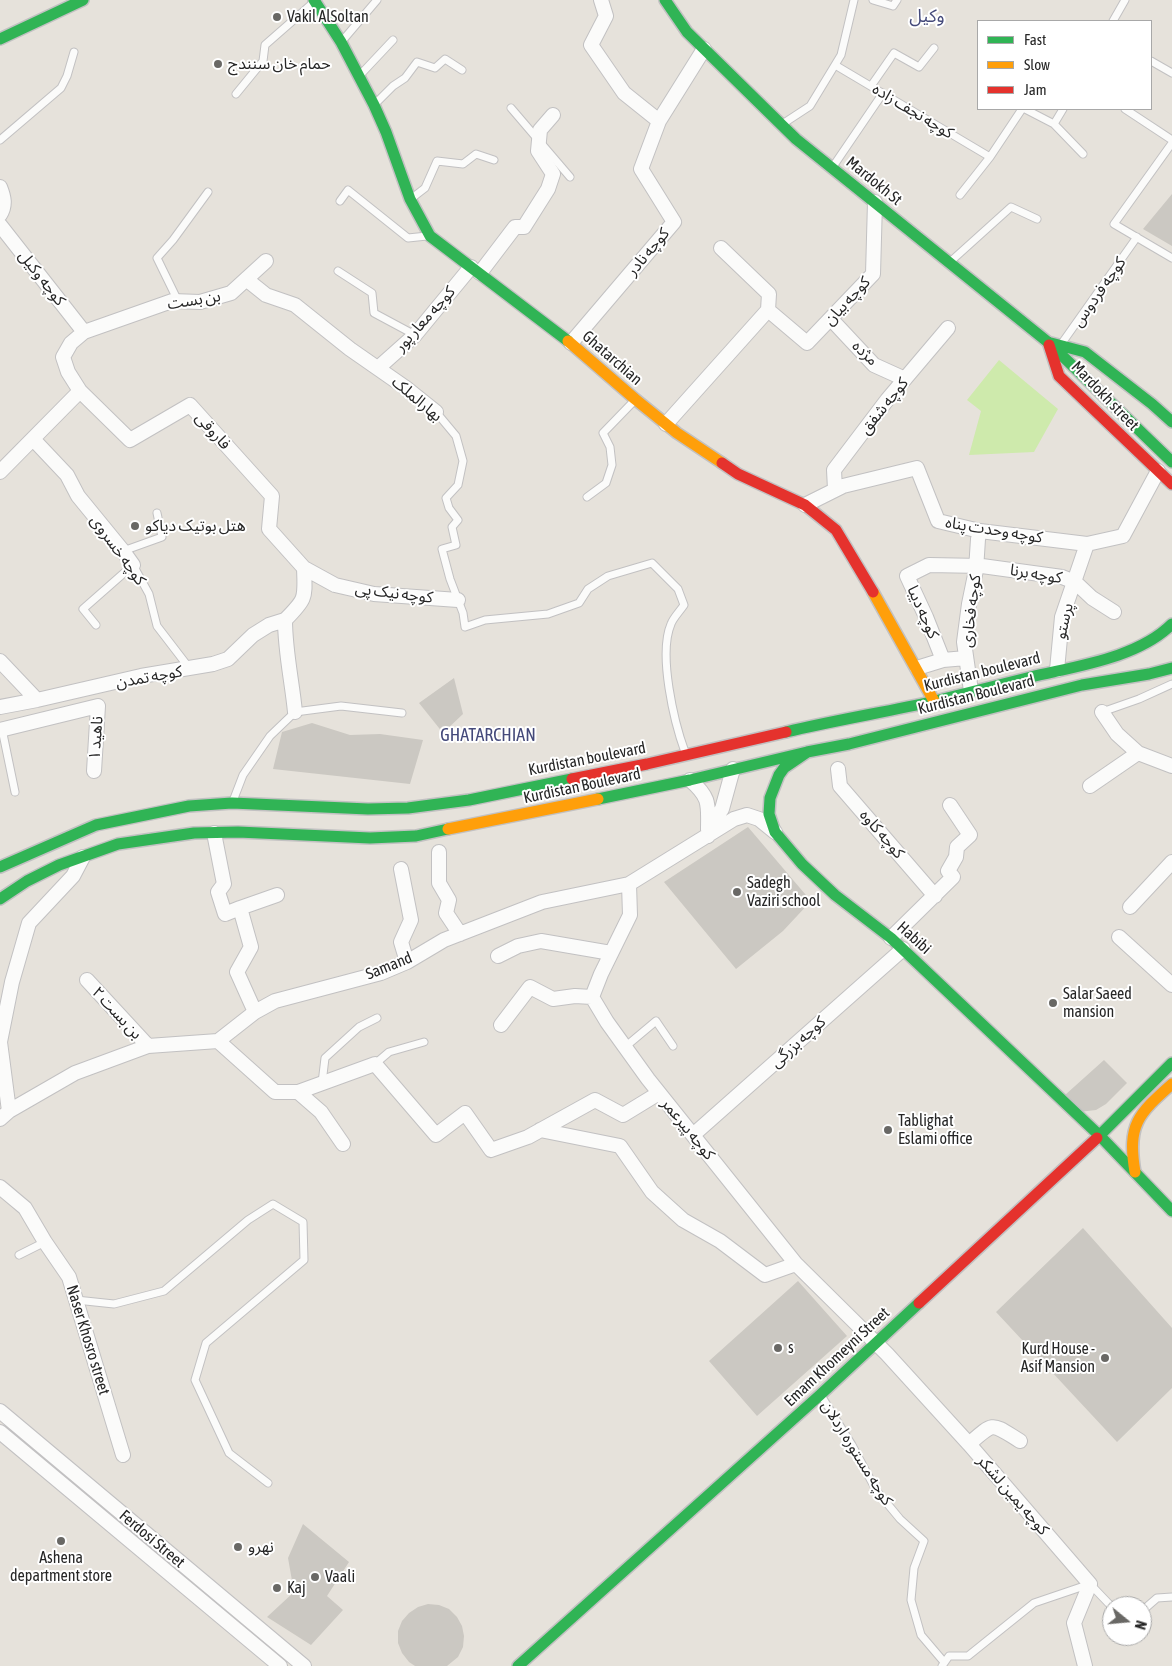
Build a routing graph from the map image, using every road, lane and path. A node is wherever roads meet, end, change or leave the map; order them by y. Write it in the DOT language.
graph roads {
  1 [pos="376,0"];
  2 [pos="601,0"];
  3 [pos="665,0"];
  4 [pos="854,0"];
  5 [pos="873,0"];
  6 [pos="897,0"];
  7 [pos="1125,0"];
  8 [pos="78,1"];
  9 [pos="314,1"];
  10 [pos="1114,20"];
  11 [pos="0,40"];
  12 [pos="393,40"];
  13 [pos="342,42"];
  14 [pos="934,48"];
  15 [pos="704,49"];
  16 [pos="74,52"];
  17 [pos="1152,62"];
  18 [pos="835,65"];
  19 [pos="462,70"];
  20 [pos="1172,73"];
  21 [pos="359,76"];
  22 [pos="871,86"];
  23 [pos="883,93"];
  24 [pos="236,94"];
  25 [pos="374,106"];
  26 [pos="511,108"];
  27 [pos="1023,110"];
  28 [pos="1026,110"];
  29 [pos="1062,110"];
  30 [pos="1126,110"];
  31 [pos="553,115"];
  32 [pos="659,121"];
  33 [pos="781,124"];
  34 [pos="1054,124"];
  35 [pos="0,140"];
  36 [pos="539,141"];
  37 [pos="1172,142"];
  38 [pos="1083,154"];
  39 [pos="990,157"];
  40 [pos="494,160"];
  41 [pos="832,168"];
  42 [pos="570,177"];
  43 [pos="0,187"];
  44 [pos="208,192"];
  45 [pos="960,195"];
  46 [pos="410,199"];
  47 [pos="340,201"];
  48 [pos="875,202"];
  49 [pos="0,215"];
  50 [pos="1037,219"];
  51 [pos="0,224"];
  52 [pos="430,236"];
  53 [pos="1137,238"];
  54 [pos="722,248"];
  55 [pos="1172,258"];
  56 [pos="266,261"];
  57 [pos="950,263"];
  58 [pos="475,270"];
  59 [pos="338,271"];
  60 [pos="246,279"];
  61 [pos="178,301"];
  62 [pos="768,310"];
  63 [pos="831,319"];
  64 [pos="948,328"];
  65 [pos="84,332"];
  66 [pos="415,335"];
  67 [pos="571,343"];
  68 [pos="1049,343"];
  69 [pos="1060,346"];
  70 [pos="378,368"];
  71 [pos="906,379"];
  72 [pos="80,391"];
  73 [pos="635,399"];
  74 [pos="436,412"];
  75 [pos="1172,422"];
  76 [pos="666,424"];
  77 [pos="33,439"];
  78 [pos="1172,462"];
  79 [pos="1158,471"];
  80 [pos="0,472"];
  81 [pos="1172,484"];
  82 [pos="835,489"];
  83 [pos="587,497"];
  84 [pos="805,505"];
  85 [pos="157,513"];
  86 [pos="980,531"];
  87 [pos="1087,544"];
  88 [pos="123,551"];
  89 [pos="133,566"];
  90 [pos="977,566"];
  91 [pos="304,568"];
  92 [pos="1075,582"];
  93 [pos="458,600"];
  94 [pos="1114,612"];
  95 [pos="285,620"];
  96 [pos="1172,624"];
  97 [pos="96,625"];
  98 [pos="966,658"];
  99 [pos="943,660"];
  100 [pos="0,661"];
  101 [pos="916,668"];
  102 [pos="1172,668"];
  103 [pos="190,669"];
  104 [pos="1057,670"];
  105 [pos="1172,684"];
  106 [pos="972,691"];
  107 [pos="37,700"];
  108 [pos="934,700"];
  109 [pos="98,706"];
  110 [pos="0,707"];
  111 [pos="294,712"];
  112 [pos="1102,712"];
  113 [pos="402,713"];
  114 [pos="1,729"];
  115 [pos="807,752"];
  116 [pos="1138,753"];
  117 [pos="686,755"];
  118 [pos="1172,766"];
  119 [pos="733,769"];
  120 [pos="838,769"];
  121 [pos="94,771"];
  122 [pos="690,780"];
  123 [pos="1090,786"];
  124 [pos="15,792"];
  125 [pos="232,803"];
  126 [pos="950,805"];
  127 [pos="775,832"];
  128 [pos="214,833"];
  129 [pos="708,836"];
  130 [pos="439,852"];
  131 [pos="83,858"];
  132 [pos="1172,862"];
  133 [pos="0,868"];
  134 [pos="401,869"];
  135 [pos="629,884"];
  136 [pos="277,895"];
  137 [pos="935,896"];
  138 [pos="0,899"];
  139 [pos="1130,906"];
  140 [pos="240,908"];
  141 [pos="460,934"];
  142 [pos="1119,936"];
  143 [pos="892,938"];
  144 [pos="903,949"];
  145 [pos="611,953"];
  146 [pos="498,956"];
  147 [pos="406,962"];
  148 [pos="87,980"];
  149 [pos="1172,985"];
  150 [pos="592,996"];
  151 [pos="255,1012"];
  152 [pos="377,1018"];
  153 [pos="501,1025"];
  154 [pos="218,1041"];
  155 [pos="424,1042"];
  156 [pos="148,1046"];
  157 [pos="673,1046"];
  158 [pos="624,1047"];
  159 [pos="375,1064"];
  160 [pos="1172,1064"];
  161 [pos="322,1083"];
  162 [pos="1172,1084"];
  163 [pos="298,1092"];
  164 [pos="659,1092"];
  165 [pos="4,1115"];
  166 [pos="540,1130"];
  167 [pos="693,1135"];
  168 [pos="1100,1136"];
  169 [pos="343,1144"];
  170 [pos="1135,1172"];
  171 [pos="0,1187"];
  172 [pos="1172,1211"];
  173 [pos="45,1242"];
  174 [pos="19,1255"];
  175 [pos="796,1264"];
  176 [pos="76,1300"];
  177 [pos="876,1343"];
  178 [pos="820,1395"];
  179 [pos="0,1411"];
  180 [pos="0,1432"];
  181 [pos="1020,1441"];
  182 [pos="969,1444"];
  183 [pos="123,1456"];
  184 [pos="268,1483"];
  185 [pos="1090,1584"];
  186 [pos="1102,1597"];
  187 [pos="1172,1597"];
  188 [pos="1152,1602"];
  189 [pos="943,1664"];
  190 [pos="280,1666"];
  191 [pos="304,1666"];
  192 [pos="518,1666"];
  193 [pos="1085,1666"];
  1 -- 13 [label="lane"];
  2 -- 32 [label="street"];
  3 -- 15 [label="main road, Mardokh St"];
  4 -- 18 [label="lane"];
  5 -- 6 [label="lane"];
  7 -- 10 [label="lane"];
  8 -- 11 [label="main road"];
  9 -- 13 [label="main road, Ghatarchian"];
  9 -- 24 [label="lane"];
  12 -- 21 [label="lane"];
  13 -- 21 [label="main road, Ghatarchian"];
  14 -- 22 [label="lane"];
  15 -- 32 [label="street, کوچه نادر"];
  15 -- 33 [label="main road, Mardokh St"];
  16 -- 35 [label="lane"];
  17 -- 20 [label="lane"];
  18 -- 22 [label="lane, کوچه نجف زاده"];
  18 -- 33 [label="lane"];
  19 -- 25 [label="lane"];
  21 -- 25 [label="main road, Ghatarchian"];
  22 -- 23 [label="lane, کوچه نجف زاده"];
  23 -- 39 [label="lane, کوچه نجف زاده"];
  23 -- 41 [label="lane"];
  25 -- 46 [label="main road, Ghatarchian"];
  26 -- 36 [label="lane"];
  27 -- 39 [label="lane"];
  28 -- 34 [label="lane"];
  29 -- 34 [label="lane"];
  30 -- 37 [label="lane"];
  31 -- 36 [label="street"];
  32 -- 67 [label="street, کوچه نادر"];
  33 -- 41 [label="main road, Mardokh St"];
  34 -- 38 [label="lane"];
  36 -- 42 [label="lane"];
  36 -- 58 [label="street, کوچه معار پور"];
  37 -- 53 [label="lane"];
  39 -- 45 [label="lane"];
  40 -- 46 [label="lane"];
  41 -- 48 [label="main road, Mardokh St"];
  43 -- 49 [label="street"];
  44 -- 61 [label="lane"];
  46 -- 52 [label="main road, Ghatarchian"];
  47 -- 52 [label="lane"];
  48 -- 57 [label="main road, Mardokh St"];
  48 -- 63 [label="street, کوچه بیان"];
  50 -- 57 [label="lane"];
  51 -- 65 [label="street, کوچه وکیل"];
  52 -- 58 [label="main road, Ghatarchian"];
  53 -- 55 [label="lane"];
  53 -- 69 [label="lane, کوچه فردوس"];
  54 -- 62 [label="street"];
  56 -- 60 [label="street, بن بست"];
  57 -- 68 [label="main road, Mardokh St"];
  58 -- 66 [label="street, کوچه معار پور"];
  58 -- 67 [label="main road, Ghatarchian"];
  59 -- 66 [label="lane"];
  60 -- 61 [label="street, بن بست"];
  60 -- 70 [label="street, بهارالملک"];
  61 -- 65 [label="street, بن بست"];
  62 -- 63 [label="street, کوچه بیان"];
  62 -- 76 [label="street"];
  63 -- 71 [label="street, مژده"];
  64 -- 71 [label="street, کوچه شفق"];
  65 -- 72 [label="street"];
  66 -- 70 [label="street, کوچه معار پور"];
  67 -- 73 [label="main road, Ghatarchian"];
  68 -- 69 [label="main road, Mardokh street"];
  68 -- 78 [label="main road, Mardokh St"];
  68 -- 79 [label="main road, Mardokh street"];
  69 -- 75 [label="main road, Mardokh street"];
  70 -- 74 [label="street, بهارالملک"];
  71 -- 82 [label="street, کوچه شفق"];
  72 -- 77 [label="street"];
  72 -- 91 [label="street, فاروقی"];
  73 -- 76 [label="main road, Ghatarchian"];
  73 -- 83 [label="lane"];
  74 -- 93 [label="lane, بهارالملک"];
  76 -- 84 [label="main road, Ghatarchian"];
  77 -- 80 [label="street"];
  77 -- 88 [label="street, کوچه خسروی"];
  79 -- 81 [label="main road, Mardokh street"];
  79 -- 87 [label="street, کوچه وحدت پناه"];
  82 -- 84 [label="street, کوچه وحدت پناه"];
  82 -- 86 [label="street, کوچه وحدت پناه"];
  84 -- 101 [label="main road, Ghatarchian"];
  85 -- 88 [label="lane"];
  86 -- 87 [label="street, کوچه وحدت پناه"];
  86 -- 90 [label="street, کوچه فخاری"];
  87 -- 92 [label="street, پرستو"];
  88 -- 89 [label="street, کوچه خسروی"];
  89 -- 97 [label="lane"];
  89 -- 103 [label="lane, کوچه خسروی"];
  90 -- 92 [label="street, کوچه برنا"];
  90 -- 98 [label="street, کوچه فخاری"];
  90 -- 99 [label="street, کوچه دیبا"];
  91 -- 93 [label="street, کوچه نیک پی"];
  91 -- 95 [label="street"];
  92 -- 94 [label="street, کوچه برنا"];
  92 -- 104 [label="street, پرستو"];
  93 -- 117 [label="lane, بهارالملک"];
  95 -- 103 [label="street, کوچه تمدن"];
  95 -- 111 [label="street"];
  96 -- 104 [label="main road, Kurdistan boulevard"];
  98 -- 99 [label="street"];
  98 -- 106 [label="street, کوچه فخاری"];
  99 -- 101 [label="street"];
  100 -- 107 [label="street"];
  101 -- 108 [label="main road, Ghatarchian"];
  102 -- 115 [label="main road, Kurdistan Boulevard"];
  103 -- 107 [label="street, کوچه تمدن"];
  104 -- 106 [label="main road, Kurdistan boulevard"];
  105 -- 112 [label="lane"];
  106 -- 108 [label="main road, Kurdistan boulevard"];
  107 -- 110 [label="street, کوچه تمدن"];
  108 -- 117 [label="main road, Kurdistan boulevard"];
  109 -- 114 [label="street, کوچه تمدن"];
  109 -- 121 [label="street, ناهید ۱"];
  111 -- 113 [label="lane"];
  111 -- 125 [label="lane"];
  112 -- 116 [label="street"];
  114 -- 124 [label="lane"];
  115 -- 119 [label="main road, Kurdistan Boulevard"];
  115 -- 127 [label="main road, Habibi"];
  116 -- 118 [label="street"];
  116 -- 123 [label="street"];
  117 -- 125 [label="main road, Kurdistan boulevard"];
  119 -- 122 [label="main road, Kurdistan Boulevard"];
  119 -- 129 [label="street"];
  120 -- 137 [label="street, کوچه کاوه"];
  122 -- 128 [label="main road, Kurdistan Boulevard"];
  122 -- 129 [label="street"];
  125 -- 133 [label="main road, Kurdistan boulevard"];
  126 -- 137 [label="street"];
  127 -- 129 [label="street, Samand"];
  127 -- 143 [label="main road, Habibi"];
  128 -- 131 [label="main road, Kurdistan Boulevard"];
  128 -- 140 [label="street"];
  129 -- 135 [label="street, Samand"];
  130 -- 141 [label="street"];
  131 -- 138 [label="main road, Kurdistan Boulevard"];
  131 -- 165 [label="street"];
  132 -- 139 [label="street"];
  134 -- 147 [label="street"];
  135 -- 141 [label="street, Samand"];
  135 -- 145 [label="street"];
  136 -- 140 [label="street"];
  137 -- 143 [label="street"];
  140 -- 151 [label="street"];
  141 -- 147 [label="street, Samand"];
  142 -- 149 [label="street"];
  143 -- 144 [label="main road, Habibi"];
  144 -- 167 [label="street, کوچه بزرگی"];
  144 -- 168 [label="main road, Habibi"];
  145 -- 146 [label="street"];
  145 -- 150 [label="street"];
  147 -- 151 [label="street, Samand"];
  148 -- 156 [label="street, بن بست ۲"];
  150 -- 153 [label="street"];
  150 -- 158 [label="street, کوچه پیرعمر"];
  151 -- 154 [label="street, Samand"];
  152 -- 161 [label="lane"];
  154 -- 156 [label="street"];
  154 -- 163 [label="street"];
  155 -- 159 [label="lane"];
  156 -- 165 [label="street"];
  157 -- 158 [label="lane"];
  158 -- 164 [label="street, کوچه پیرعمر"];
  159 -- 161 [label="street"];
  159 -- 166 [label="street"];
  160 -- 168 [label="main road, Emam Khomeyni Street"];
  161 -- 163 [label="street"];
  162 -- 170 [label="main road"];
  163 -- 169 [label="street"];
  164 -- 166 [label="street"];
  164 -- 167 [label="street, کوچه پیرعمر"];
  166 -- 175 [label="street"];
  167 -- 175 [label="street, کوچه پیرعمر"];
  168 -- 170 [label="main road, Habibi"];
  168 -- 177 [label="main road, Emam Khomeyni Street"];
  170 -- 172 [label="main road, Habibi"];
  171 -- 173 [label="street, Naser Khosro street"];
  173 -- 174 [label="lane"];
  173 -- 176 [label="street, Naser Khosro street"];
  175 -- 177 [label="street, کوچه پیرعمر"];
  176 -- 183 [label="street, Naser Khosro street"];
  176 -- 184 [label="lane"];
  177 -- 178 [label="main road, Emam Khomeyni Street"];
  177 -- 182 [label="street, کوچه یمین لشکر"];
  178 -- 189 [label="lane, کوچه مستوره اردلان"];
  178 -- 192 [label="main road, Emam Khomeyni Street"];
  179 -- 191 [label="street, Ferdosi Street"];
  180 -- 190 [label="street, Ferdosi Street"];
  181 -- 182 [label="street"];
  182 -- 185 [label="street, کوچه یمین لشکر"];
  185 -- 186 [label="lane"];
  185 -- 189 [label="lane"];
  185 -- 193 [label="street"];
  187 -- 188 [label="lane"];
}
